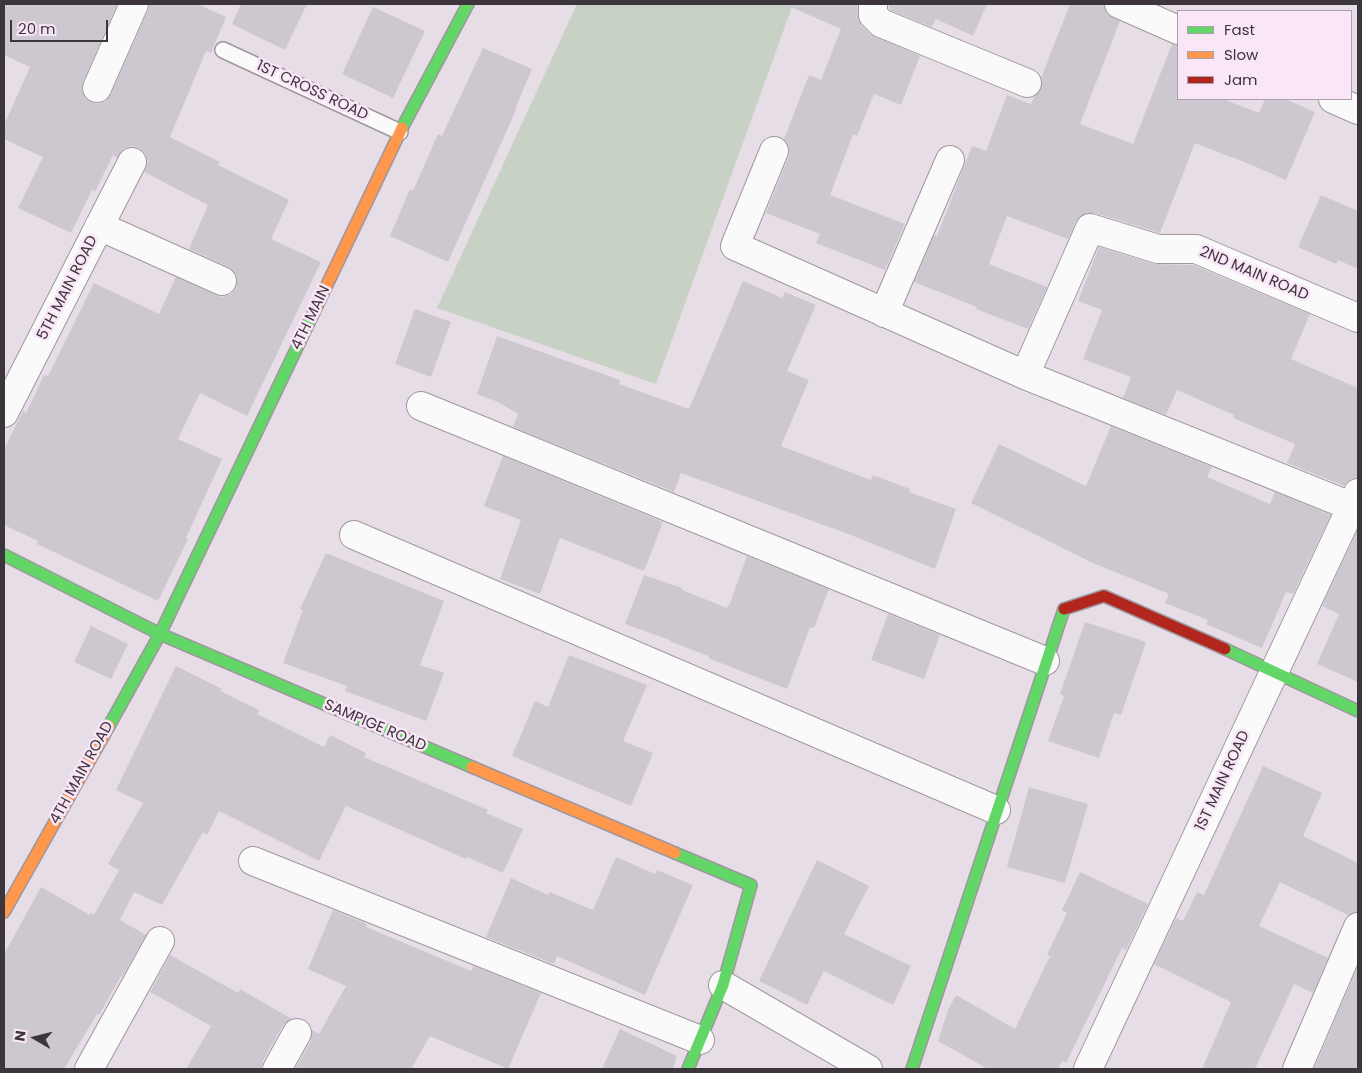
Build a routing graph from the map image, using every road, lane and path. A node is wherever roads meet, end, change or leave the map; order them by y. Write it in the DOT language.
graph roads {
  1 [pos="134,4"];
  2 [pos="468,4"];
  3 [pos="873,4"];
  4 [pos="1119,4"];
  5 [pos="1177,30"];
  6 [pos="224,50"];
  7 [pos="1028,83"];
  8 [pos="97,88"];
  9 [pos="1334,100"];
  10 [pos="1358,110"];
  11 [pos="400,132"];
  12 [pos="774,151"];
  13 [pos="950,160"];
  14 [pos="132,162"];
  15 [pos="99,226"];
  16 [pos="222,281"];
  17 [pos="884,313"];
  18 [pos="1358,318"];
  19 [pos="1025,375"];
  20 [pos="422,406"];
  21 [pos="4,413"];
  22 [pos="1356,503"];
  23 [pos="354,535"];
  24 [pos="4,555"];
  25 [pos="160,634"];
  26 [pos="1045,661"];
  27 [pos="1275,671"];
  28 [pos="1358,711"];
  29 [pos="996,810"];
  30 [pos="253,861"];
  31 [pos="4,912"];
  32 [pos="1358,927"];
  33 [pos="160,941"];
  34 [pos="723,985"];
  35 [pos="297,1033"];
  36 [pos="700,1040"];
  37 [pos="89,1069"];
  38 [pos="278,1069"];
  39 [pos="688,1069"];
  40 [pos="868,1069"];
  41 [pos="912,1069"];
  42 [pos="1088,1069"];
  43 [pos="1297,1069"];
  1 -- 8 [label="street"];
  2 -- 11 [label="street, 4TH MAIN"];
  3 -- 7 [label="street"];
  4 -- 5 [label="street"];
  6 -- 11 [label="lane, 1ST CROSS ROAD"];
  9 -- 10 [label="street"];
  11 -- 25 [label="street, 4TH MAIN"];
  12 -- 17 [label="street"];
  13 -- 17 [label="street"];
  14 -- 15 [label="street, 5TH MAIN ROAD"];
  15 -- 16 [label="street"];
  15 -- 21 [label="street, 5TH MAIN ROAD"];
  17 -- 19 [label="street"];
  18 -- 19 [label="street, 2ND MAIN ROAD"];
  19 -- 22 [label="street"];
  20 -- 26 [label="street"];
  22 -- 27 [label="street, 1ST MAIN ROAD"];
  23 -- 29 [label="street"];
  24 -- 25 [label="street, SAMPIGE ROAD"];
  25 -- 31 [label="street, 4TH MAIN ROAD"];
  25 -- 34 [label="street, SAMPIGE ROAD"];
  26 -- 27 [label="street"];
  26 -- 29 [label="street"];
  27 -- 28 [label="street"];
  27 -- 42 [label="street, 1ST MAIN ROAD"];
  29 -- 41 [label="street"];
  30 -- 36 [label="street"];
  32 -- 43 [label="street"];
  33 -- 37 [label="street"];
  34 -- 36 [label="street"];
  34 -- 40 [label="street"];
  35 -- 38 [label="street"];
  36 -- 39 [label="street"];
}
